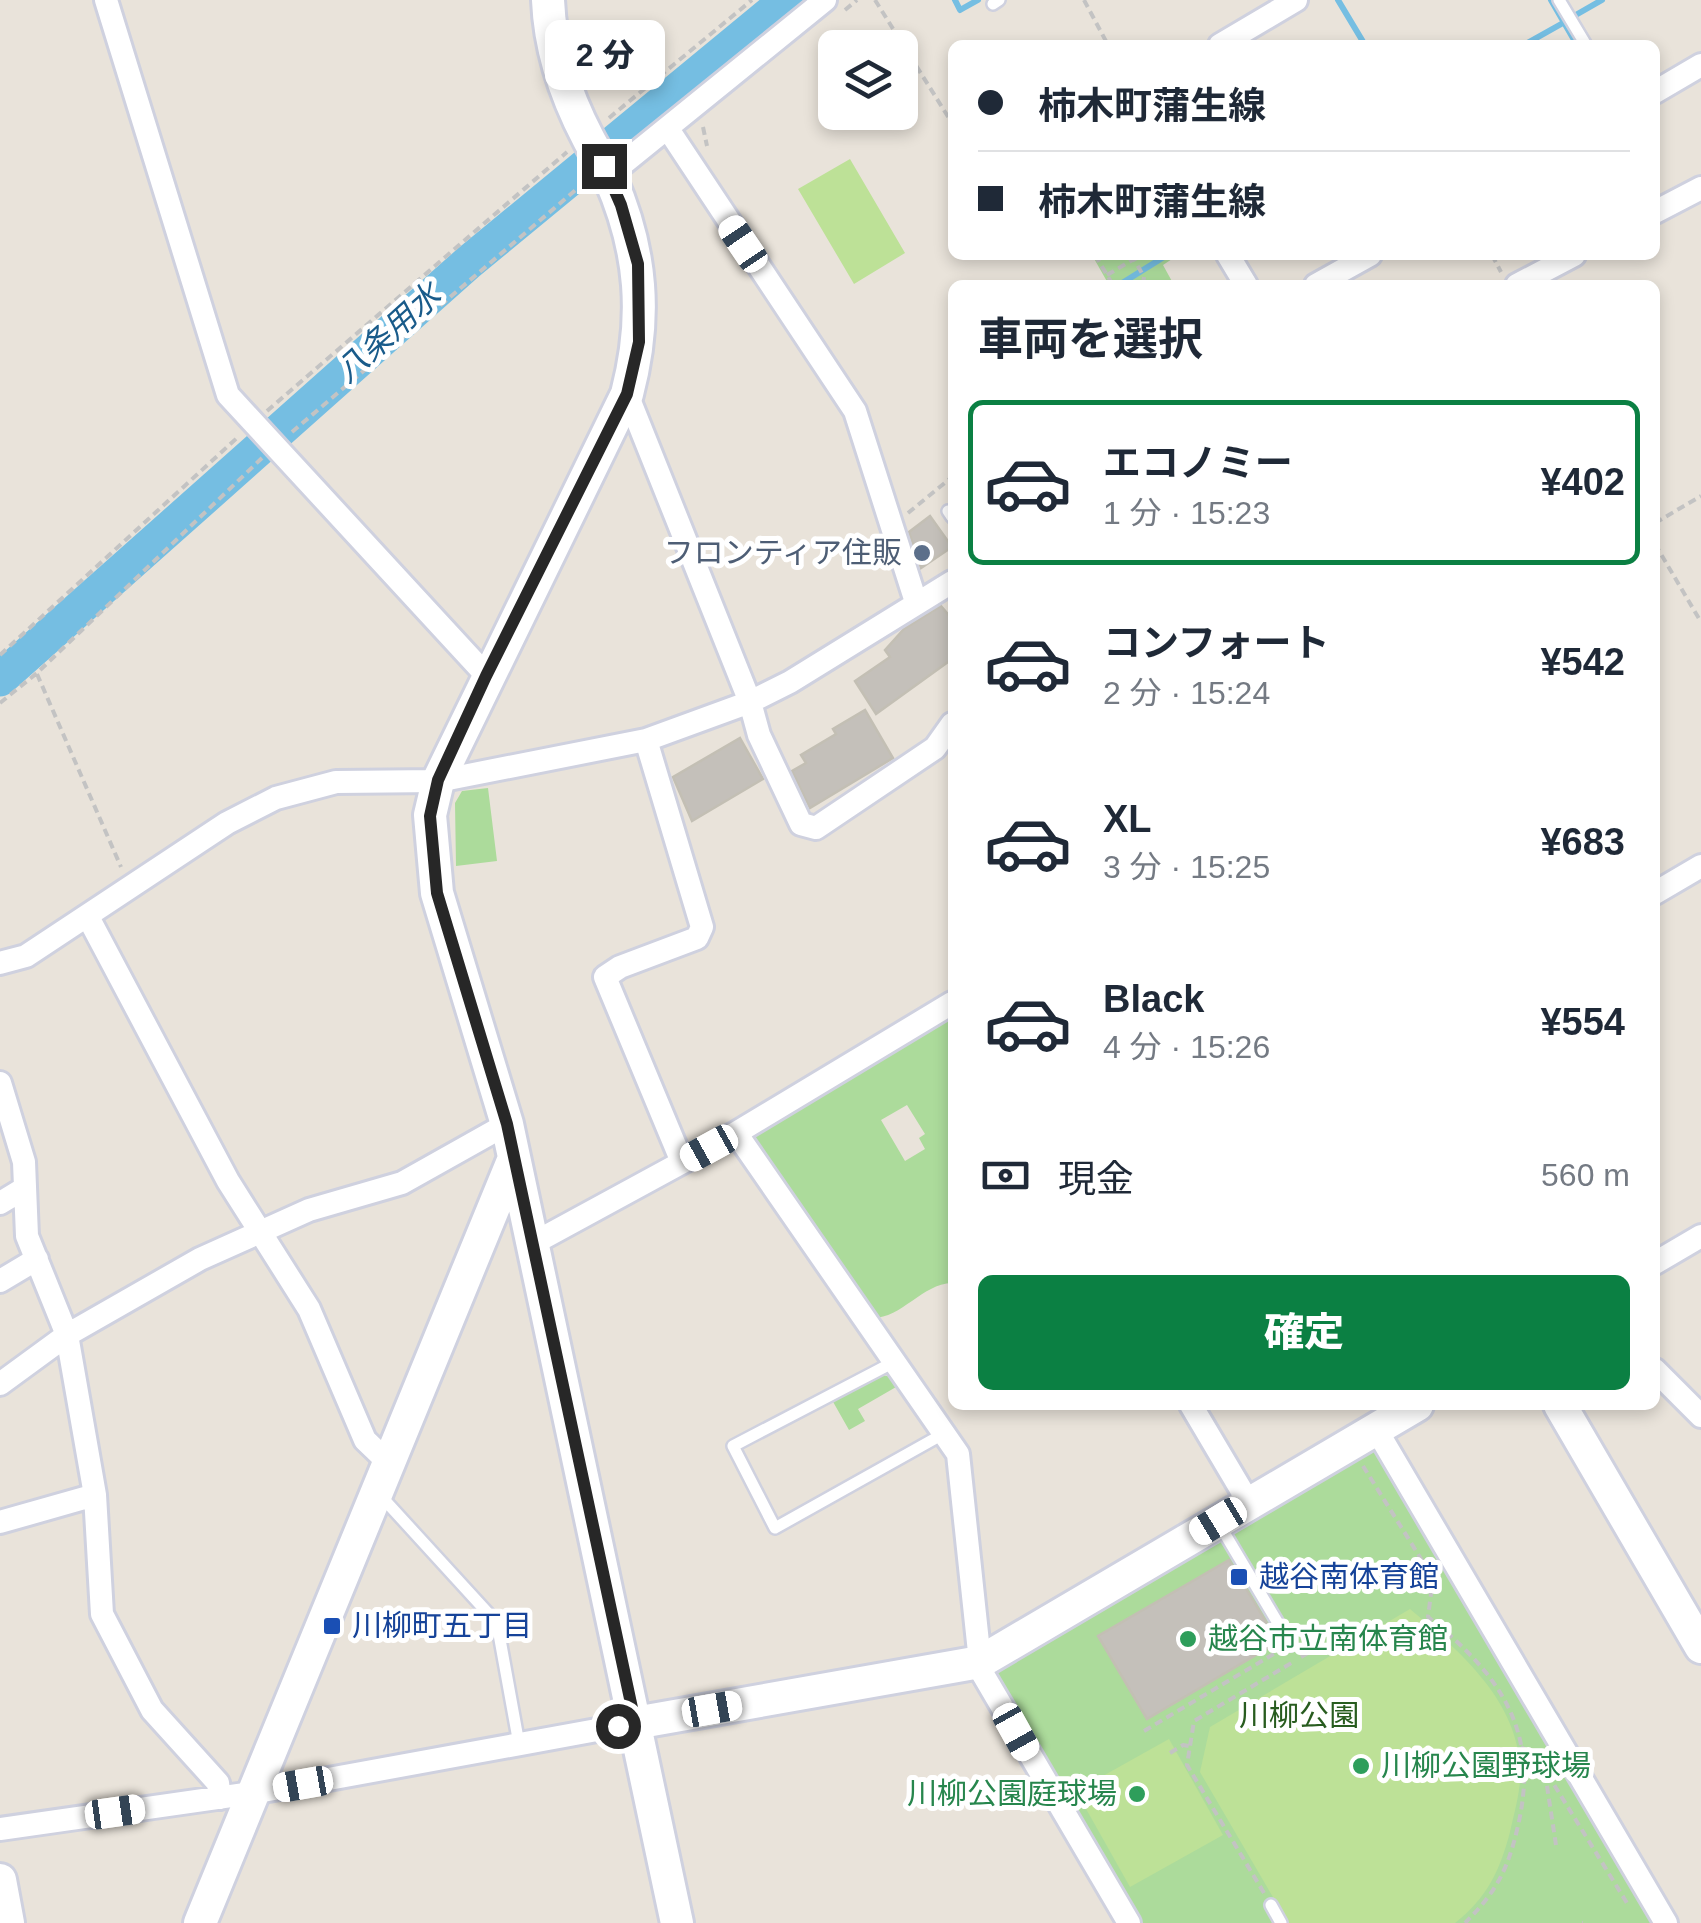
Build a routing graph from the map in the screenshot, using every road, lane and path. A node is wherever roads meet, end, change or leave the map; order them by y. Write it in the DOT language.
graph roads {
  1 [pos="106,0"];
  2 [pos="548,0"];
  3 [pos="752,0"];
  4 [pos="826,0"];
  5 [pos="875,0"];
  6 [pos="1084,0"];
  7 [pos="1296,0"];
  8 [pos="1559,0"];
  9 [pos="1105,40"];
  10 [pos="1228,40"];
  11 [pos="1583,40"];
  12 [pos="1701,65"];
  13 [pos="1660,89"];
  14 [pos="948,117"];
  15 [pos="668,129"];
  16 [pos="597,154"];
  17 [pos="1701,188"];
  18 [pos="1660,209"];
  19 [pos="1098,260"];
  20 [pos="1129,260"];
  21 [pos="1361,260"];
  22 [pos="1564,260"];
  23 [pos="1107,275"];
  24 [pos="1110,280"];
  25 [pos="1325,280"];
  26 [pos="1526,280"];
  27 [pos="627,394"];
  28 [pos="264,436"];
  29 [pos="946,482"];
  30 [pos="948,485"];
  31 [pos="1701,496"];
  32 [pos="902,518"];
  33 [pos="1660,520"];
  34 [pos="1660,552"];
  35 [pos="948,584"];
  36 [pos="916,602"];
  37 [pos="1701,622"];
  38 [pos="0,655"];
  39 [pos="37,673"];
  40 [pos="486,676"];
  41 [pos="750,702"];
  42 [pos="0,703"];
  43 [pos="948,730"];
  44 [pos="646,740"];
  45 [pos="438,780"];
  46 [pos="1699,871"];
  47 [pos="130,890"];
  48 [pos="1660,890"];
  49 [pos="88,917"];
  50 [pos="0,964"];
  51 [pos="948,1005"];
  52 [pos="0,1083"];
  53 [pos="507,1124"];
  54 [pos="736,1133"];
  55 [pos="514,1158"];
  56 [pos="682,1162"];
  57 [pos="25,1188"];
  58 [pos="0,1204"];
  59 [pos="260,1232"];
  60 [pos="1701,1236"];
  61 [pos="532,1244"];
  62 [pos="37,1259"];
  63 [pos="1660,1259"];
  64 [pos="0,1281"];
  65 [pos="67,1336"];
  66 [pos="892,1364"];
  67 [pos="1660,1375"];
  68 [pos="0,1384"];
  69 [pos="1194,1410"];
  70 [pos="1409,1410"];
  71 [pos="1563,1410"];
  72 [pos="1701,1416"];
  73 [pos="943,1434"];
  74 [pos="1363,1437"];
  75 [pos="384,1478"];
  76 [pos="95,1495"];
  77 [pos="1248,1503"];
  78 [pos="1218,1521"];
  79 [pos="0,1522"];
  80 [pos="1290,1645"];
  81 [pos="1701,1646"];
  82 [pos="1318,1647"];
  83 [pos="980,1662"];
  84 [pos="635,1722"];
  85 [pos="1144,1731"];
  86 [pos="519,1745"];
  87 [pos="1189,1746"];
  88 [pos="1521,1747"];
  89 [pos="1170,1753"];
  90 [pos="1544,1768"];
  91 [pos="236,1796"];
  92 [pos="0,1828"];
  93 [pos="1556,1845"];
  94 [pos="0,1880"];
  95 [pos="1627,1902"];
  96 [pos="1272,1905"];
  97 [pos="8,1923"];
  98 [pos="200,1923"];
  99 [pos="678,1923"];
  100 [pos="1129,1923"];
  101 [pos="1281,1923"];
  102 [pos="1465,1923"];
  103 [pos="1666,1923"];
  1 -- 28 [label="street"];
  2 -- 16 [label="main road"];
  3 -- 16 [label="path"];
  4 -- 15 [label="street"];
  5 -- 14 [label="path"];
  6 -- 9 [label="path"];
  7 -- 10 [label="street"];
  8 -- 11 [label="lane"];
  12 -- 13 [label="street"];
  15 -- 16 [label="street"];
  15 -- 36 [label="street"];
  16 -- 27 [label="main road"];
  16 -- 28 [label="path"];
  16 -- 28 [label="path"];
  17 -- 18 [label="street"];
  19 -- 23 [label="path"];
  20 -- 23 [label="path"];
  21 -- 25 [label="street"];
  22 -- 26 [label="street"];
  23 -- 24 [label="path"];
  27 -- 40 [label="main road"];
  27 -- 41 [label="street"];
  28 -- 38 [label="path"];
  28 -- 39 [label="path"];
  28 -- 40 [label="street"];
  29 -- 30 [label="path"];
  29 -- 32 [label="path"];
  31 -- 33 [label="path"];
  34 -- 37 [label="path"];
  35 -- 36 [label="street"];
  36 -- 41 [label="street"];
  39 -- 42 [label="path"];
  39 -- 47 [label="path"];
  40 -- 45 [label="main road"];
  41 -- 43 [label="street"];
  41 -- 44 [label="street"];
  44 -- 45 [label="street"];
  44 -- 56 [label="street"];
  45 -- 47 [label="street"];
  45 -- 53 [label="main road"];
  46 -- 48 [label="street"];
  47 -- 49 [label="street"];
  49 -- 50 [label="street"];
  49 -- 59 [label="street"];
  51 -- 54 [label="street"];
  52 -- 57 [label="street"];
  53 -- 55 [label="main road"];
  53 -- 59 [label="street"];
  54 -- 56 [label="street"];
  54 -- 66 [label="street"];
  55 -- 61 [label="main road"];
  55 -- 75 [label="main road"];
  56 -- 61 [label="street"];
  57 -- 58 [label="street"];
  57 -- 62 [label="street"];
  59 -- 65 [label="street"];
  59 -- 75 [label="street"];
  60 -- 63 [label="street"];
  61 -- 84 [label="main road"];
  62 -- 64 [label="street"];
  62 -- 65 [label="street"];
  65 -- 68 [label="street"];
  65 -- 76 [label="street"];
  66 -- 73 [label="street"];
  66 -- 73 [label="lane"];
  67 -- 72 [label="street"];
  69 -- 77 [label="street"];
  70 -- 74 [label="main road"];
  71 -- 81 [label="main road"];
  73 -- 83 [label="street"];
  74 -- 77 [label="main road"];
  74 -- 88 [label="path"];
  74 -- 103 [label="street"];
  75 -- 86 [label="lane"];
  75 -- 91 [label="main road"];
  76 -- 79 [label="street"];
  76 -- 91 [label="street"];
  77 -- 78 [label="main road"];
  78 -- 80 [label="lane"];
  78 -- 83 [label="main road"];
  80 -- 85 [label="path"];
  82 -- 87 [label="path"];
  83 -- 84 [label="main road"];
  83 -- 100 [label="street"];
  84 -- 86 [label="street"];
  84 -- 99 [label="main road"];
  86 -- 91 [label="street"];
  87 -- 89 [label="path"];
  87 -- 96 [label="path"];
  88 -- 90 [label="path"];
  88 -- 102 [label="path"];
  90 -- 93 [label="path"];
  90 -- 95 [label="path"];
  91 -- 92 [label="street"];
  91 -- 98 [label="main road"];
  94 -- 97 [label="main road"];
  96 -- 101 [label="lane"];
}
